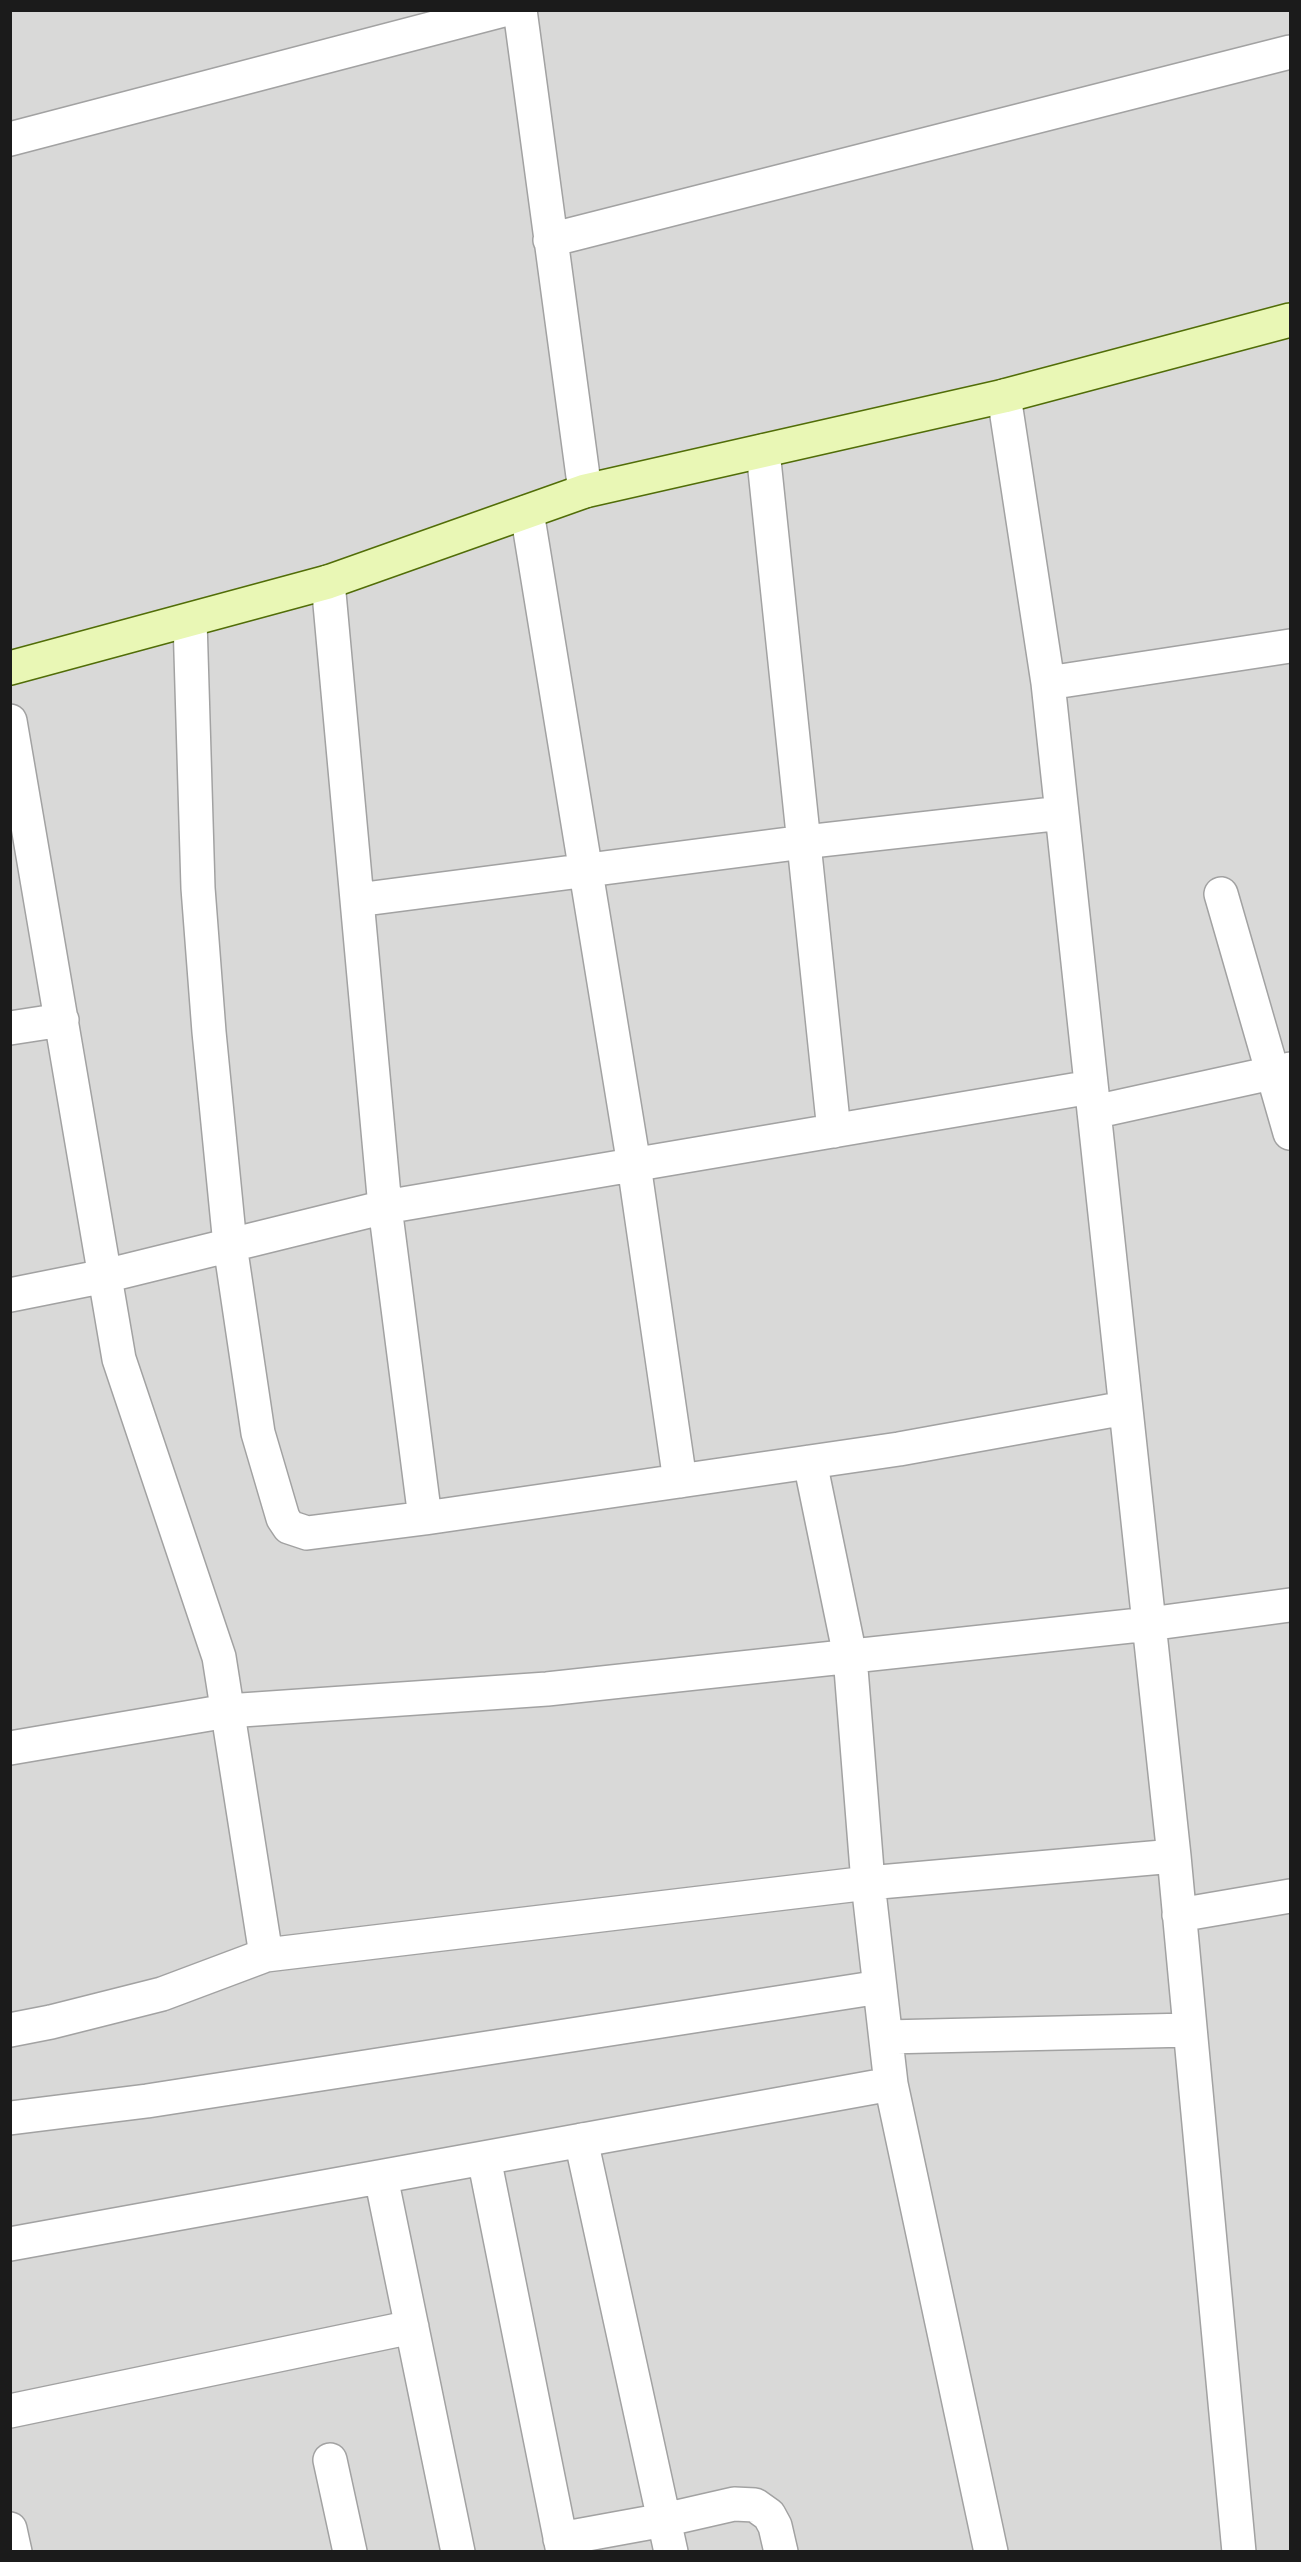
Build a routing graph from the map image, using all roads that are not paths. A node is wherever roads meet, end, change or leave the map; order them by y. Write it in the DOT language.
graph roads {
  1 [pos="503,10"];
  2 [pos="520,10"];
  3 [pos="1290,52"];
  4 [pos="10,140"];
  5 [pos="550,240"];
  6 [pos="1290,320"];
  7 [pos="1004,396"];
  8 [pos="762,451"];
  9 [pos="585,491"];
  10 [pos="527,512"];
  11 [pos="328,582"];
  12 [pos="190,620"];
  13 [pos="1290,646"];
  14 [pos="10,668"];
  15 [pos="1048,682"];
  16 [pos="10,721"];
  17 [pos="1062,813"];
  18 [pos="804,842"];
  19 [pos="585,869"];
  20 [pos="1221,894"];
  21 [pos="357,900"];
  22 [pos="62,1020"];
  23 [pos="10,1028"];
  24 [pos="1282,1071"];
  25 [pos="1093,1099"];
  26 [pos="834,1131"];
  27 [pos="1290,1133"];
  28 [pos="634,1165"];
  29 [pos="386,1207"];
  30 [pos="230,1245"];
  31 [pos="105,1276"];
  32 [pos="10,1295"];
  33 [pos="1125,1408"];
  34 [pos="810,1462"];
  35 [pos="680,1481"];
  36 [pos="424,1518"];
  37 [pos="1290,1605"];
  38 [pos="1149,1624"];
  39 [pos="850,1656"];
  40 [pos="227,1711"];
  41 [pos="10,1748"];
  42 [pos="1174,1856"];
  43 [pos="868,1883"];
  44 [pos="1290,1896"];
  45 [pos="1179,1915"];
  46 [pos="266,1955"];
  47 [pos="880,1987"];
  48 [pos="10,2030"];
  49 [pos="1190,2030"];
  50 [pos="886,2037"];
  51 [pos="891,2084"];
  52 [pos="10,2118"];
  53 [pos="581,2140"];
  54 [pos="484,2158"];
  55 [pos="381,2177"];
  56 [pos="10,2244"];
  57 [pos="412,2327"];
  58 [pos="10,2410"];
  59 [pos="330,2460"];
  60 [pos="10,2529"];
  61 [pos="667,2536"];
  62 [pos="562,2546"];
  63 [pos="15,2552"];
  64 [pos="350,2552"];
  65 [pos="458,2552"];
  66 [pos="781,2552"];
  67 [pos="991,2552"];
  68 [pos="1239,2552"];
  1 -- 4 [label="street"];
  2 -- 5 [label="street"];
  3 -- 5 [label="street"];
  5 -- 9 [label="street"];
  6 -- 7 [label="main road"];
  7 -- 8 [label="main road"];
  7 -- 15 [label="street"];
  8 -- 9 [label="main road"];
  8 -- 18 [label="street"];
  9 -- 10 [label="main road"];
  10 -- 11 [label="main road"];
  10 -- 19 [label="street"];
  11 -- 12 [label="main road"];
  11 -- 21 [label="street"];
  12 -- 14 [label="main road"];
  12 -- 30 [label="street"];
  13 -- 15 [label="street"];
  15 -- 17 [label="street"];
  16 -- 22 [label="street"];
  17 -- 18 [label="street"];
  17 -- 25 [label="street"];
  18 -- 19 [label="street"];
  18 -- 26 [label="street"];
  19 -- 21 [label="street"];
  19 -- 28 [label="street"];
  20 -- 24 [label="street"];
  21 -- 29 [label="street"];
  22 -- 23 [label="street"];
  22 -- 31 [label="street"];
  24 -- 25 [label="street"];
  24 -- 27 [label="street"];
  25 -- 26 [label="street"];
  25 -- 33 [label="street"];
  26 -- 28 [label="street"];
  28 -- 29 [label="street"];
  28 -- 35 [label="street"];
  29 -- 30 [label="street"];
  29 -- 36 [label="street"];
  30 -- 31 [label="street"];
  30 -- 36 [label="street"];
  31 -- 32 [label="street"];
  31 -- 40 [label="street"];
  33 -- 34 [label="street"];
  33 -- 38 [label="street"];
  34 -- 35 [label="street"];
  34 -- 39 [label="street"];
  35 -- 36 [label="street"];
  37 -- 38 [label="street"];
  38 -- 39 [label="street"];
  38 -- 42 [label="street"];
  39 -- 40 [label="street"];
  39 -- 43 [label="street"];
  40 -- 41 [label="street"];
  40 -- 46 [label="street"];
  42 -- 43 [label="street"];
  42 -- 45 [label="street"];
  43 -- 46 [label="street"];
  43 -- 47 [label="street"];
  44 -- 45 [label="street"];
  45 -- 49 [label="street"];
  46 -- 48 [label="street"];
  47 -- 50 [label="street"];
  47 -- 52 [label="street"];
  49 -- 50 [label="street"];
  49 -- 68 [label="street"];
  50 -- 51 [label="street"];
  51 -- 53 [label="street"];
  51 -- 67 [label="street"];
  53 -- 54 [label="street"];
  53 -- 61 [label="street"];
  54 -- 55 [label="street"];
  54 -- 62 [label="street"];
  55 -- 56 [label="street"];
  55 -- 57 [label="street"];
  57 -- 58 [label="street"];
  57 -- 65 [label="street"];
  59 -- 64 [label="street"];
  60 -- 63 [label="street"];
  61 -- 62 [label="street"];
  61 -- 66 [label="street"];
}
